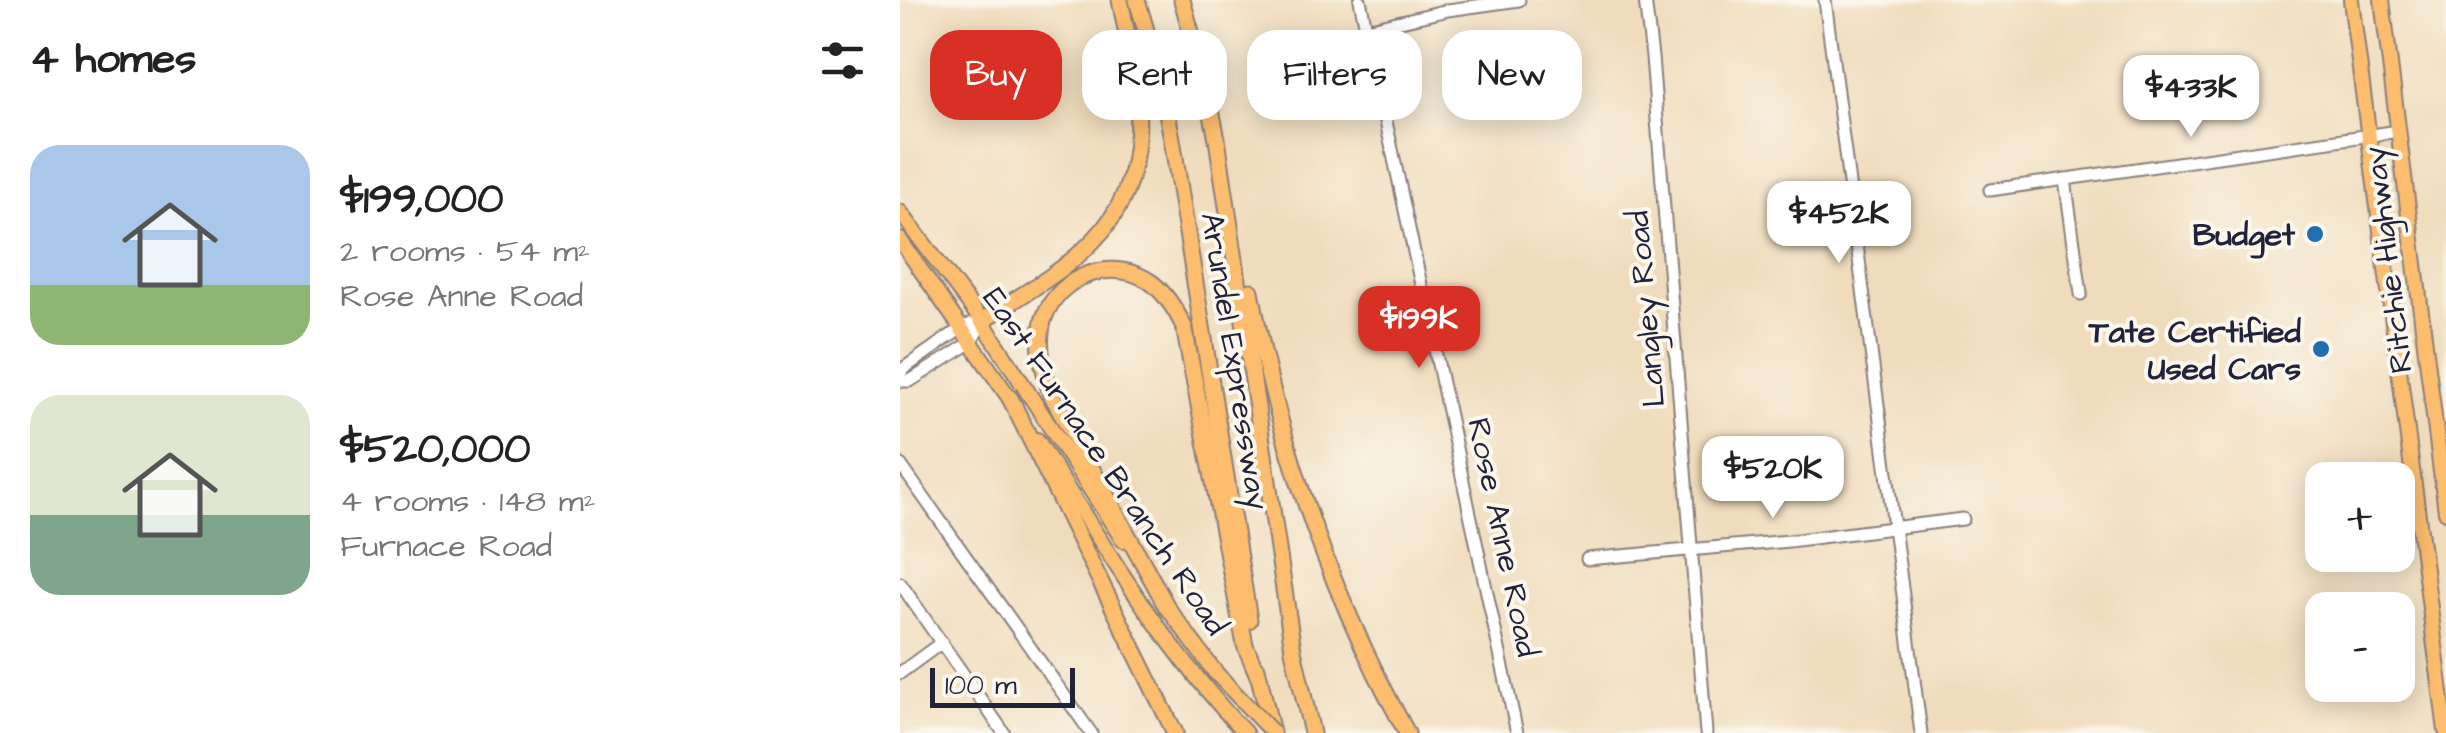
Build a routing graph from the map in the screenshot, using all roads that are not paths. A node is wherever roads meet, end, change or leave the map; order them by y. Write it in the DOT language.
graph roads {
  1 [pos="1120,0"];
  2 [pos="1137,0"];
  3 [pos="1182,0"];
  4 [pos="1360,0"];
  5 [pos="1519,0"];
  6 [pos="1645,0"];
  7 [pos="1824,0"];
  8 [pos="2351,0"];
  9 [pos="2382,0"];
  10 [pos="1367,29"];
  11 [pos="2399,131"];
  12 [pos="2368,135"];
  13 [pos="2066,180"];
  14 [pos="1990,190"];
  15 [pos="900,212"];
  16 [pos="1230,225"];
  17 [pos="900,240"];
  18 [pos="2081,294"];
  19 [pos="982,321"];
  20 [pos="962,327"];
  21 [pos="972,342"];
  22 [pos="900,378"];
  23 [pos="1010,398"];
  24 [pos="900,464"];
  25 [pos="2446,512"];
  26 [pos="1964,519"];
  27 [pos="1894,527"];
  28 [pos="1692,549"];
  29 [pos="1587,559"];
  30 [pos="900,583"];
  31 [pos="1168,609"];
  32 [pos="941,643"];
  33 [pos="900,673"];
  34 [pos="1259,678"];
  35 [pos="2446,730"];
  36 [pos="1004,733"];
  37 [pos="1090,733"];
  38 [pos="1175,733"];
  39 [pos="1244,733"];
  40 [pos="1273,733"];
  41 [pos="1312,733"];
  42 [pos="1407,733"];
  43 [pos="1517,733"];
  44 [pos="1706,733"];
  45 [pos="1922,733"];
  1 -- 19 [label="highway"];
  2 -- 34 [label="highway, Arundel Expressway"];
  3 -- 16 [label="highway, Arundel Expressway"];
  4 -- 10 [label="street, Rose Anne Road"];
  5 -- 10 [label="street"];
  6 -- 28 [label="street, Langley Road"];
  7 -- 27 [label="street"];
  8 -- 12 [label="main road, Ritchie Highway"];
  9 -- 11 [label="main road, Ritchie Highway"];
  10 -- 43 [label="street, Rose Anne Road"];
  11 -- 12 [label="street"];
  11 -- 25 [label="main road, Ritchie Highway"];
  12 -- 13 [label="street"];
  12 -- 35 [label="main road, Ritchie Highway"];
  13 -- 14 [label="street"];
  13 -- 18 [label="street"];
  15 -- 19 [label="main road, East Furnace Branch Road"];
  16 -- 41 [label="highway, Arundel Expressway"];
  16 -- 42 [label="highway"];
  17 -- 20 [label="main road, East Furnace Branch Road"];
  19 -- 20 [label="street"];
  19 -- 21 [label="street"];
  19 -- 31 [label="main road, East Furnace Branch Road"];
  20 -- 21 [label="main road, East Furnace Branch Road"];
  20 -- 22 [label="street"];
  21 -- 22 [label="street"];
  21 -- 23 [label="main road, East Furnace Branch Road"];
  23 -- 38 [label="highway"];
  23 -- 39 [label="main road, East Furnace Branch Road"];
  24 -- 37 [label="street"];
  26 -- 27 [label="street"];
  27 -- 28 [label="street"];
  27 -- 45 [label="street"];
  28 -- 29 [label="street"];
  28 -- 44 [label="street, Langley Road"];
  30 -- 32 [label="street"];
  31 -- 34 [label="highway"];
  31 -- 40 [label="main road, East Furnace Branch Road, bridge"];
  32 -- 33 [label="street"];
  32 -- 36 [label="street"];
  34 -- 40 [label="highway, Arundel Expressway"];
}
